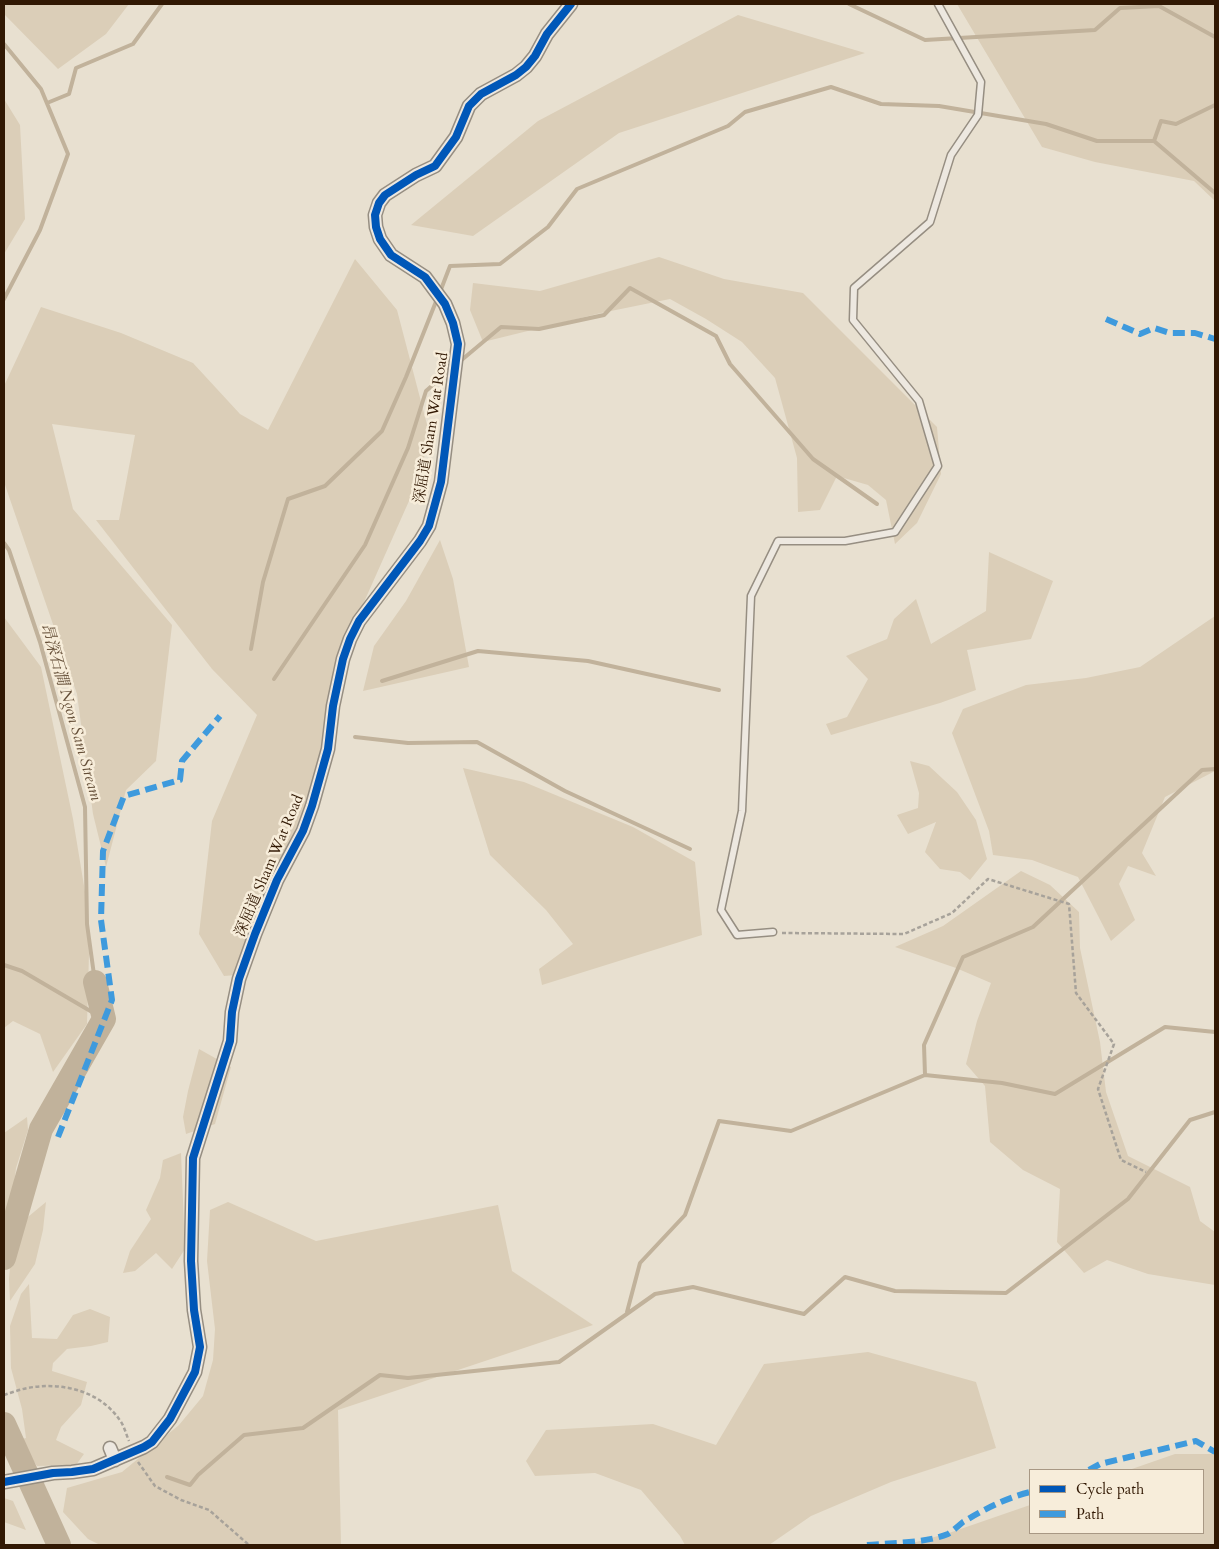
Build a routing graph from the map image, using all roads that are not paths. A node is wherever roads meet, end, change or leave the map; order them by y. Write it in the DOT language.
graph roads {
  1 [pos="571,4"];
  2 [pos="938,4"];
  3 [pos="773,932"];
  4 [pos="4,1482"];
  1 -- 4 [label="street, 深屈道 Sham Wat Road"];
  2 -- 3 [label="lane"];
}
